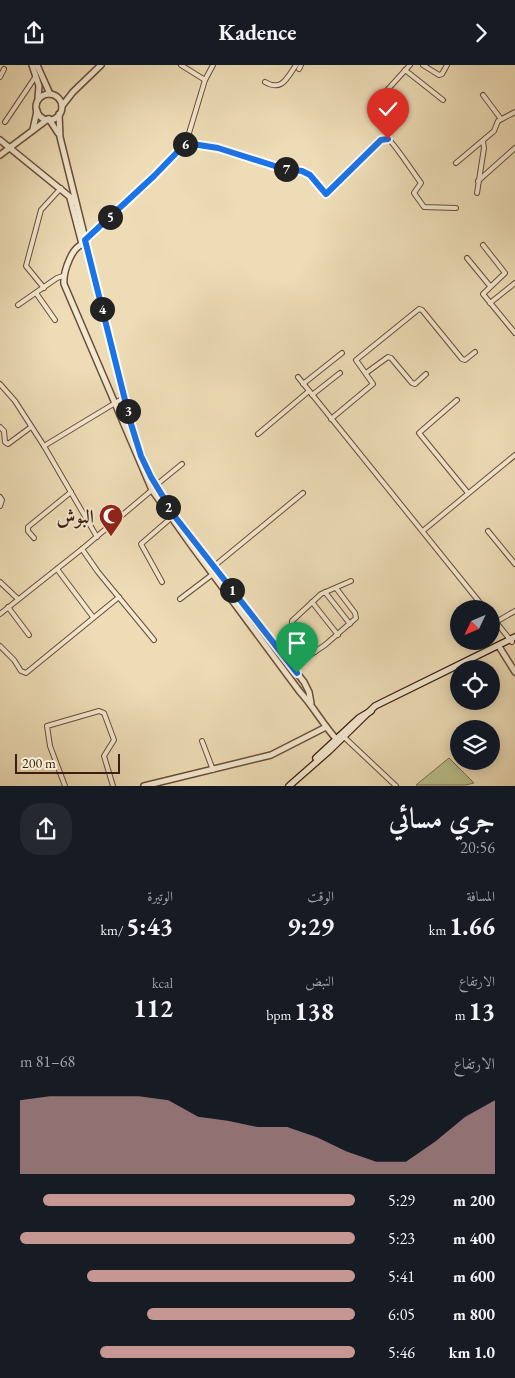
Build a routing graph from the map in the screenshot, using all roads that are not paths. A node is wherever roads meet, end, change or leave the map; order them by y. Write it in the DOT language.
graph roads {
  1 [pos="32,65"];
  2 [pos="38,65"];
  3 [pos="101,65"];
  4 [pos="181,65"];
  5 [pos="213,65"];
  6 [pos="410,65"];
  7 [pos="423,65"];
  8 [pos="447,65"];
  9 [pos="299,66"];
  10 [pos="4,69"];
  11 [pos="406,70"];
  12 [pos="36,76"];
  13 [pos="0,77"];
  14 [pos="205,80"];
  15 [pos="265,82"];
  16 [pos="76,89"];
  17 [pos="52,94"];
  18 [pos="482,95"];
  19 [pos="380,99"];
  20 [pos="38,100"];
  21 [pos="443,100"];
  22 [pos="37,111"];
  23 [pos="60,111"];
  24 [pos="515,112"];
  25 [pos="48,119"];
  26 [pos="501,119"];
  27 [pos="5,122"];
  28 [pos="31,131"];
  29 [pos="60,137"];
  30 [pos="0,140"];
  31 [pos="483,141"];
  32 [pos="186,143"];
  33 [pos="515,148"];
  34 [pos="10,149"];
  35 [pos="0,155"];
  36 [pos="456,163"];
  37 [pos="478,181"];
  38 [pos="61,189"];
  39 [pos="477,193"];
  40 [pos="70,197"];
  41 [pos="75,201"];
  42 [pos="456,208"];
  43 [pos="84,243"];
  44 [pos="483,245"];
  45 [pos="467,258"];
  46 [pos="63,276"];
  47 [pos="515,283"];
  48 [pos="490,286"];
  49 [pos="44,288"];
  50 [pos="36,293"];
  51 [pos="490,303"];
  52 [pos="18,305"];
  53 [pos="55,320"];
  54 [pos="515,333"];
  55 [pos="475,352"];
  56 [pos="342,353"];
  57 [pos="340,373"];
  58 [pos="366,373"];
  59 [pos="426,374"];
  60 [pos="298,377"];
  61 [pos="0,384"];
  62 [pos="303,384"];
  63 [pos="309,391"];
  64 [pos="312,395"];
  65 [pos="125,397"];
  66 [pos="457,400"];
  67 [pos="114,403"];
  68 [pos="331,419"];
  69 [pos="0,427"];
  70 [pos="31,427"];
  71 [pos="258,434"];
  72 [pos="132,438"];
  73 [pos="44,446"];
  74 [pos="515,455"];
  75 [pos="182,464"];
  76 [pos="154,488"];
  77 [pos="71,492"];
  78 [pos="303,493"];
  79 [pos="468,493"];
  80 [pos="0,497"];
  81 [pos="0,505"];
  82 [pos="171,518"];
  83 [pos="424,530"];
  84 [pos="488,531"];
  85 [pos="96,537"];
  86 [pos="34,538"];
  87 [pos="82,549"];
  88 [pos="515,564"];
  89 [pos="213,567"];
  90 [pos="58,569"];
  91 [pos="212,574"];
  92 [pos="351,581"];
  93 [pos="0,582"];
  94 [pos="162,582"];
  95 [pos="336,588"];
  96 [pos="325,592"];
  97 [pos="119,597"];
  98 [pos="18,599"];
  99 [pos="180,599"];
  100 [pos="478,600"];
  101 [pos="312,601"];
  102 [pos="8,607"];
  103 [pos="515,611"];
  104 [pos="0,614"];
  105 [pos="93,617"];
  106 [pos="251,619"];
  107 [pos="500,620"];
  108 [pos="350,625"];
  109 [pos="500,626"];
  110 [pos="29,635"];
  111 [pos="338,635"];
  112 [pos="154,640"];
  113 [pos="513,640"];
  114 [pos="0,646"];
  115 [pos="500,648"];
  116 [pos="496,650"];
  117 [pos="315,652"];
  118 [pos="292,667"];
  119 [pos="515,671"];
  120 [pos="310,703"];
  121 [pos="373,710"];
  122 [pos="326,727"];
  123 [pos="340,739"];
  124 [pos="202,741"];
  125 [pos="213,770"];
  126 [pos="65,785"];
  127 [pos="113,785"];
  128 [pos="144,785"];
  129 [pos="288,785"];
  130 [pos="396,785"];
  1 -- 12 [label="street"];
  2 -- 17 [label="street"];
  3 -- 16 [label="street"];
  4 -- 14 [label="street"];
  5 -- 14 [label="street"];
  6 -- 11 [label="street"];
  7 -- 8 [label="street"];
  9 -- 15 [label="street"];
  10 -- 13 [label="street"];
  11 -- 19 [label="street"];
  11 -- 21 [label="street"];
  12 -- 20 [label="street"];
  12 -- 27 [label="street"];
  14 -- 32 [label="street"];
  16 -- 17 [label="street"];
  16 -- 23 [label="street"];
  17 -- 20 [label="street"];
  17 -- 23 [label="street"];
  18 -- 26 [label="street"];
  20 -- 22 [label="street"];
  22 -- 25 [label="street"];
  22 -- 28 [label="street"];
  23 -- 25 [label="street"];
  23 -- 29 [label="street"];
  24 -- 26 [label="street"];
  25 -- 28 [label="street"];
  25 -- 29 [label="street"];
  26 -- 31 [label="street"];
  28 -- 34 [label="street"];
  29 -- 41 [label="street"];
  30 -- 34 [label="street"];
  31 -- 36 [label="street"];
  31 -- 37 [label="street"];
  32 -- 42 [label="street"];
  32 -- 43 [label="street"];
  33 -- 37 [label="street"];
  34 -- 35 [label="street"];
  34 -- 38 [label="street"];
  37 -- 39 [label="street"];
  38 -- 40 [label="street"];
  38 -- 49 [label="street"];
  40 -- 41 [label="street"];
  40 -- 43 [label="street"];
  41 -- 43 [label="street"];
  43 -- 46 [label="street"];
  43 -- 65 [label="street"];
  44 -- 48 [label="street"];
  45 -- 48 [label="street"];
  46 -- 49 [label="street"];
  46 -- 67 [label="street"];
  47 -- 51 [label="street"];
  48 -- 51 [label="street"];
  49 -- 50 [label="street"];
  50 -- 52 [label="street"];
  50 -- 53 [label="street"];
  51 -- 54 [label="street"];
  55 -- 58 [label="street"];
  56 -- 62 [label="street"];
  57 -- 64 [label="street"];
  58 -- 59 [label="street"];
  58 -- 68 [label="street"];
  60 -- 62 [label="street"];
  61 -- 70 [label="street"];
  62 -- 63 [label="street"];
  63 -- 64 [label="street"];
  63 -- 71 [label="street"];
  64 -- 68 [label="street"];
  65 -- 67 [label="street"];
  65 -- 72 [label="street"];
  66 -- 79 [label="street"];
  67 -- 72 [label="street"];
  67 -- 73 [label="street"];
  68 -- 83 [label="street"];
  69 -- 70 [label="street"];
  70 -- 73 [label="street"];
  72 -- 76 [label="street"];
  73 -- 77 [label="street"];
  74 -- 79 [label="street"];
  75 -- 76 [label="street"];
  76 -- 82 [label="street"];
  76 -- 85 [label="street"];
  76 -- 89 [label="street"];
  77 -- 85 [label="street"];
  77 -- 86 [label="street"];
  78 -- 89 [label="street"];
  79 -- 83 [label="street"];
  80 -- 81 [label="street"];
  82 -- 91 [label="street"];
  82 -- 94 [label="street"];
  83 -- 100 [label="street"];
  84 -- 88 [label="street"];
  85 -- 87 [label="street"];
  87 -- 90 [label="street"];
  87 -- 97 [label="street"];
  89 -- 106 [label="street"];
  90 -- 98 [label="street"];
  90 -- 105 [label="street"];
  91 -- 99 [label="street"];
  91 -- 106 [label="street"];
  92 -- 95 [label="street"];
  93 -- 98 [label="street"];
  95 -- 96 [label="street"];
  95 -- 108 [label="street"];
  96 -- 101 [label="street"];
  96 -- 108 [label="street"];
  97 -- 105 [label="street"];
  97 -- 112 [label="street"];
  98 -- 102 [label="street"];
  101 -- 111 [label="street"];
  101 -- 117 [label="street"];
  102 -- 104 [label="street"];
  102 -- 110 [label="street"];
  103 -- 107 [label="street"];
  105 -- 114 [label="street"];
  106 -- 118 [label="street"];
  106 -- 120 [label="street"];
  108 -- 111 [label="street"];
  109 -- 113 [label="street"];
  111 -- 117 [label="street"];
  113 -- 115 [label="main road"];
  113 -- 121 [label="main road"];
  115 -- 119 [label="street"];
  116 -- 121 [label="main road"];
  117 -- 118 [label="street"];
  118 -- 120 [label="street"];
  120 -- 122 [label="street"];
  121 -- 123 [label="main road"];
  122 -- 123 [label="street"];
  122 -- 125 [label="street"];
  123 -- 129 [label="main road"];
  123 -- 130 [label="street"];
  124 -- 125 [label="street"];
  125 -- 128 [label="street"];
  126 -- 127 [label="street"];
}
